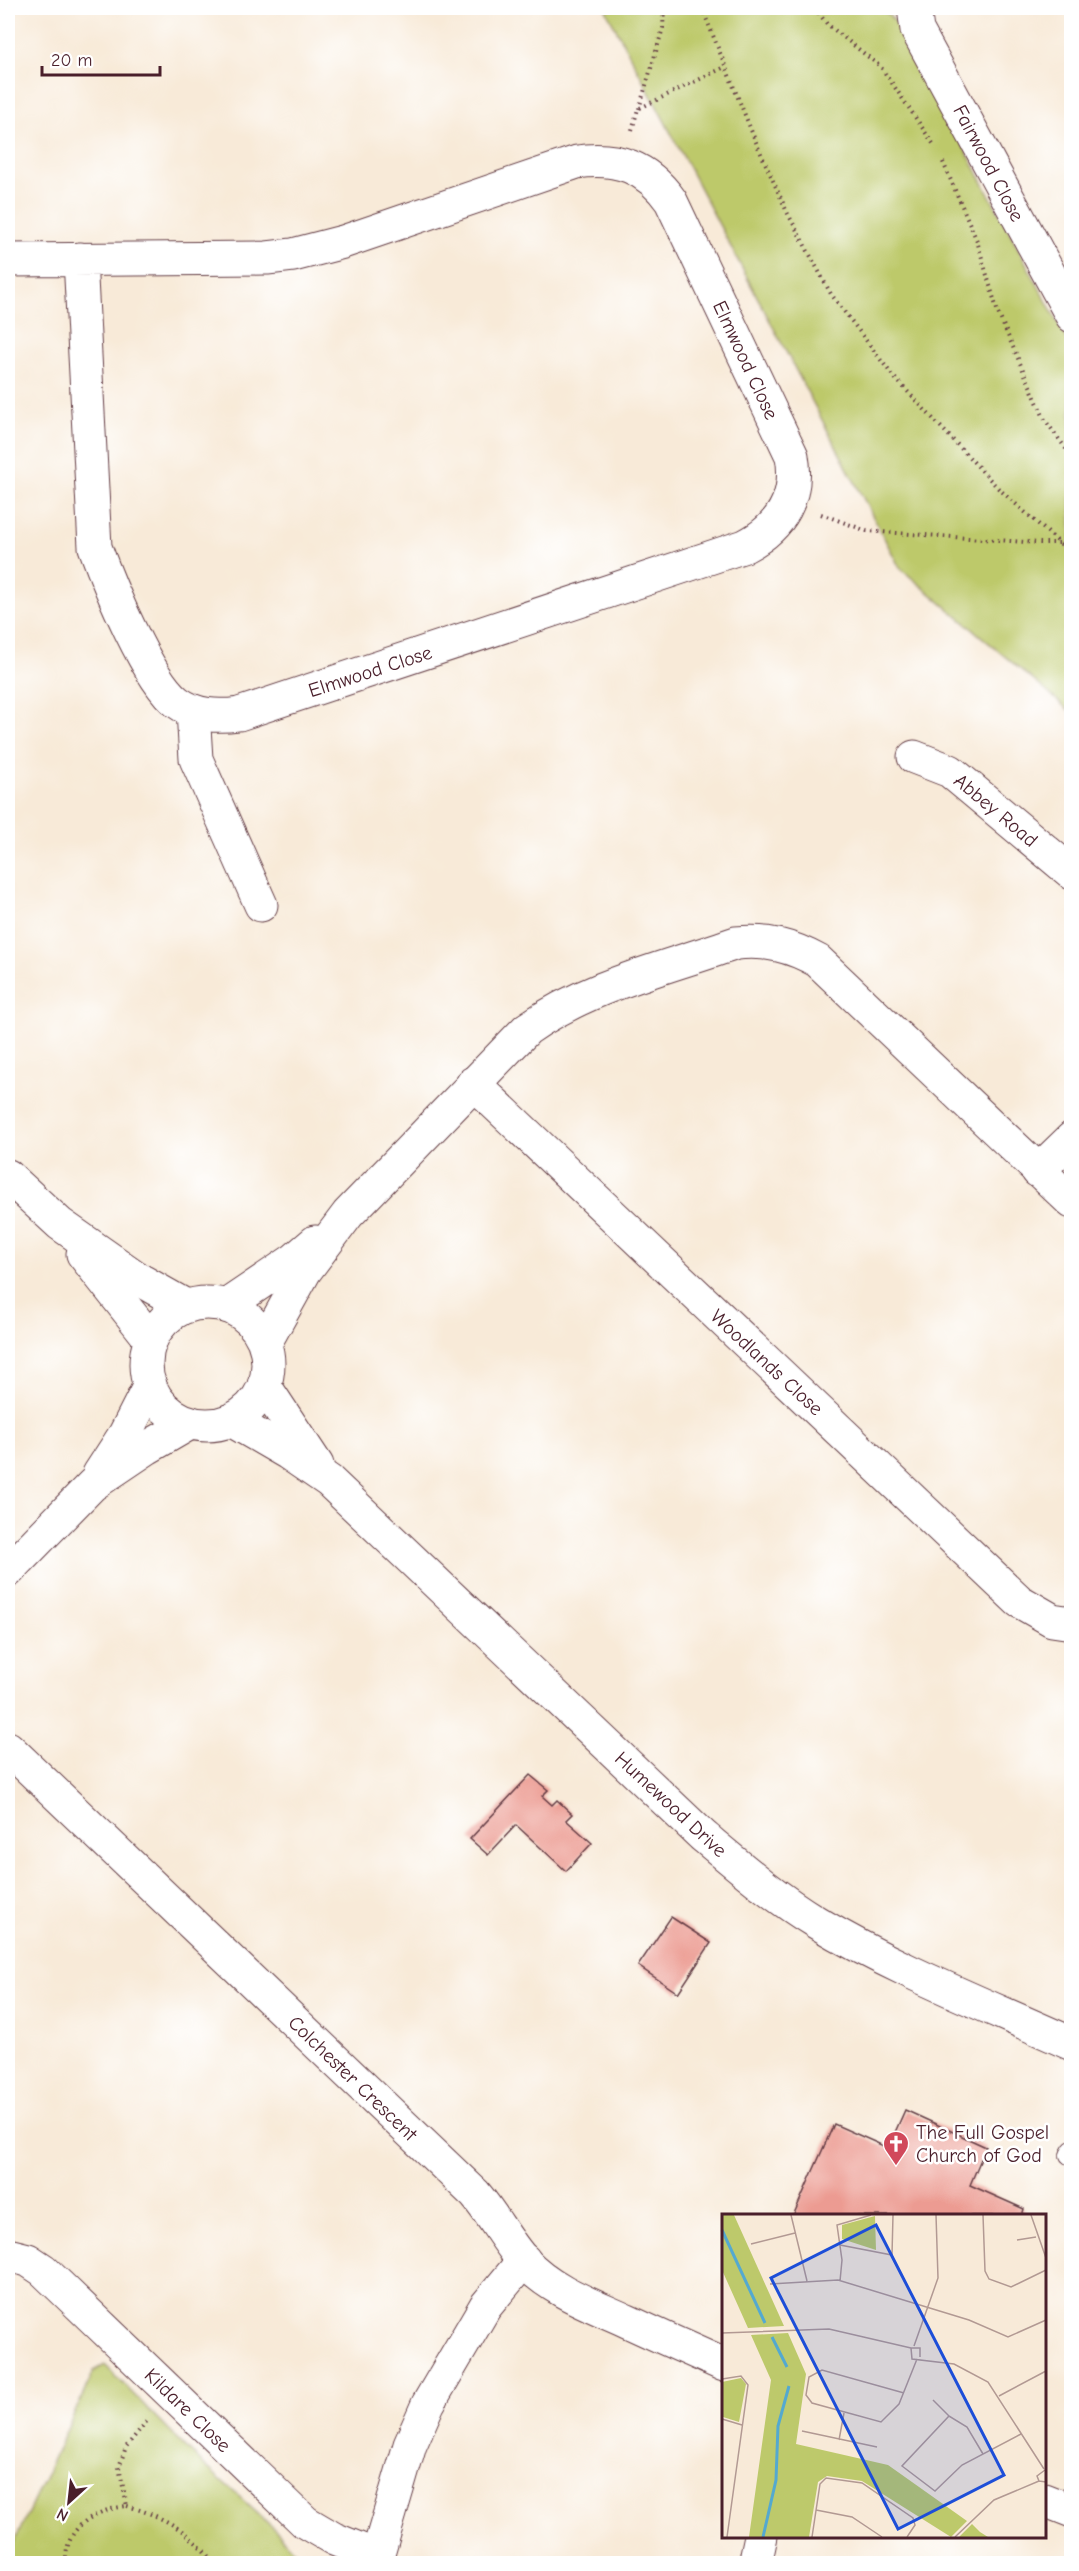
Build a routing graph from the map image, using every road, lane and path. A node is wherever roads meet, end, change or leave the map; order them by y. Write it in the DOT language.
graph roads {
  1 [pos="664,8"];
  2 [pos="702,8"];
  3 [pos="815,8"];
  4 [pos="914,8"];
  5 [pos="725,66"];
  6 [pos="638,109"];
  7 [pos="623,163"];
  8 [pos="80,259"];
  9 [pos="8,260"];
  10 [pos="1071,316"];
  11 [pos="1071,457"];
  12 [pos="789,503"];
  13 [pos="1058,543"];
  14 [pos="1071,543"];
  15 [pos="1071,554"];
  16 [pos="193,711"];
  17 [pos="914,757"];
  18 [pos="1071,873"];
  19 [pos="261,905"];
  20 [pos="473,1083"];
  21 [pos="1071,1138"];
  22 [pos="1038,1171"];
  23 [pos="8,1176"];
  24 [pos="1071,1202"];
  25 [pos="348,1214"];
  26 [pos="60,1224"];
  27 [pos="186,1306"];
  28 [pos="226,1306"];
  29 [pos="151,1340"];
  30 [pos="265,1343"];
  31 [pos="150,1385"];
  32 [pos="264,1385"];
  33 [pos="231,1420"];
  34 [pos="190,1423"];
  35 [pos="329,1481"];
  36 [pos="92,1485"];
  37 [pos="8,1571"];
  38 [pos="1071,1623"];
  39 [pos="8,1748"];
  40 [pos="1071,2043"];
  41 [pos="8,2255"];
  42 [pos="524,2260"];
  43 [pos="722,2365"];
  44 [pos="173,2395"];
  45 [pos="1046,2501"];
  46 [pos="127,2506"];
  47 [pos="1071,2511"];
  48 [pos="761,2538"];
  49 [pos="375,2560"];
  50 [pos="66,2564"];
  51 [pos="214,2564"];
  52 [pos="755,2564"];
  1 -- 6 [label="path"];
  2 -- 5 [label="path"];
  3 -- 11 [label="path"];
  4 -- 10 [label="street, Fairwood Close"];
  5 -- 6 [label="path"];
  5 -- 13 [label="path"];
  6 -- 7 [label="path"];
  7 -- 8 [label="street, Elmwood Close"];
  7 -- 12 [label="street, Elmwood Close"];
  8 -- 9 [label="street, Elmwood Close"];
  8 -- 16 [label="street, Elmwood Close"];
  12 -- 13 [label="path"];
  12 -- 16 [label="street, Elmwood Close"];
  13 -- 14 [label="path"];
  13 -- 15 [label="path"];
  16 -- 19 [label="street"];
  17 -- 18 [label="street, Abbey Road"];
  20 -- 22 [label="street"];
  20 -- 25 [label="street"];
  20 -- 38 [label="street, Woodlands Close"];
  21 -- 22 [label="street"];
  22 -- 24 [label="street"];
  23 -- 26 [label="street"];
  25 -- 28 [label="street"];
  25 -- 30 [label="street"];
  26 -- 27 [label="street"];
  26 -- 29 [label="street"];
  27 -- 28 [label="street"];
  27 -- 29 [label="street"];
  28 -- 30 [label="street"];
  29 -- 31 [label="street"];
  30 -- 32 [label="street"];
  31 -- 34 [label="street"];
  31 -- 36 [label="street"];
  32 -- 33 [label="street"];
  32 -- 35 [label="street, Humewood Drive"];
  33 -- 34 [label="street"];
  33 -- 35 [label="street, Humewood Drive"];
  34 -- 36 [label="street"];
  35 -- 40 [label="street, Humewood Drive"];
  36 -- 37 [label="street"];
  39 -- 42 [label="street, Colchester Crescent"];
  41 -- 44 [label="street, Kildare Close"];
  42 -- 43 [label="street, Colchester Crescent"];
  42 -- 49 [label="street, Kildare Close"];
  44 -- 46 [label="path"];
  44 -- 49 [label="street, Kildare Close"];
  45 -- 47 [label="street"];
  46 -- 50 [label="path"];
  46 -- 51 [label="path"];
  48 -- 52 [label="street"];
}
